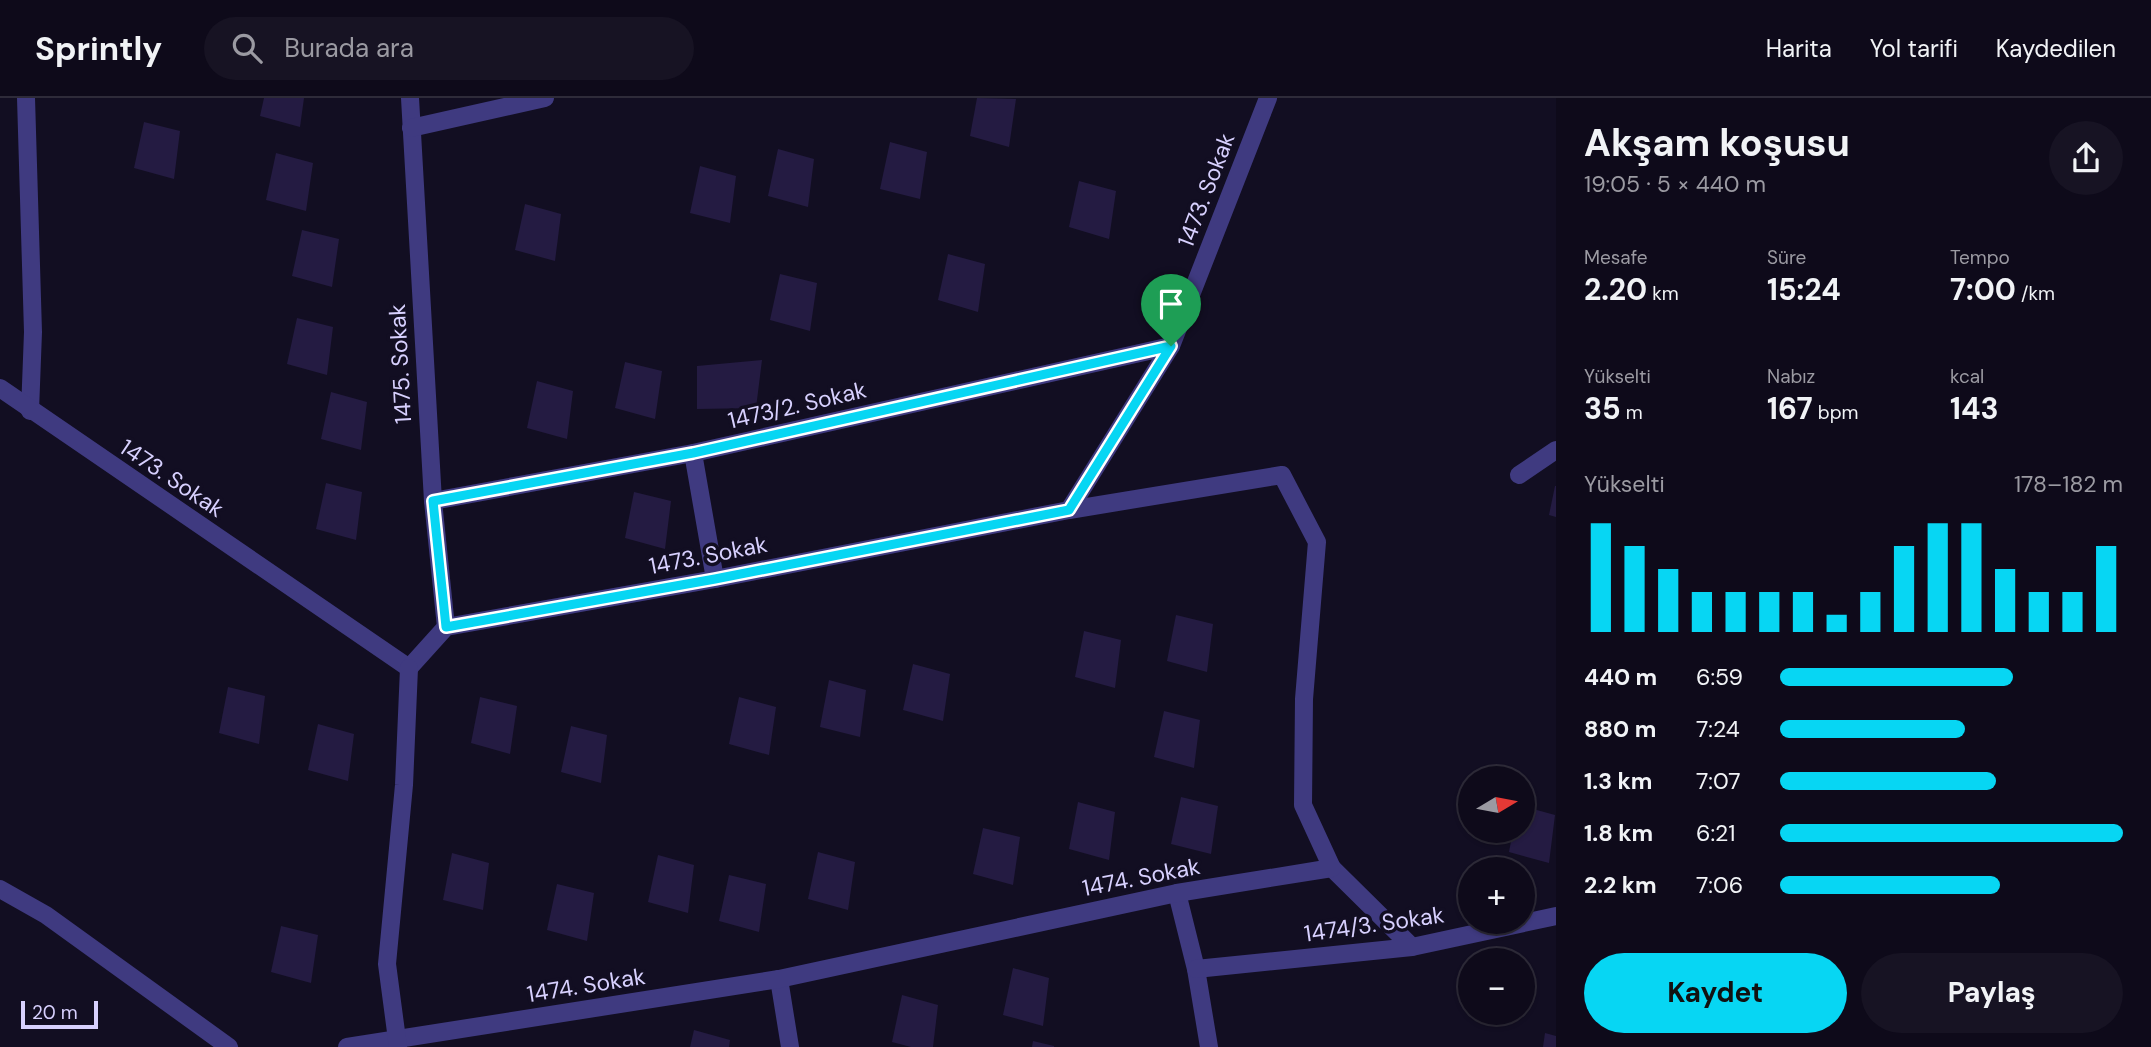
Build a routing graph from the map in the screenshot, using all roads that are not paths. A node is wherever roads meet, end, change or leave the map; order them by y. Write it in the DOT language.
graph roads {
  1 [pos="26,98"];
  2 [pos="410,98"];
  3 [pos="545,98"];
  4 [pos="1268,98"];
  5 [pos="411,128"];
  6 [pos="1171,346"];
  7 [pos="0,388"];
  8 [pos="30,411"];
  9 [pos="1556,450"];
  10 [pos="693,453"];
  11 [pos="1519,475"];
  12 [pos="433,501"];
  13 [pos="1069,510"];
  14 [pos="715,579"];
  15 [pos="446,627"];
  16 [pos="409,668"];
  17 [pos="1332,868"];
  18 [pos="0,889"];
  19 [pos="1177,893"];
  20 [pos="1556,916"];
  21 [pos="1412,947"];
  22 [pos="1196,969"];
  23 [pos="779,979"];
  24 [pos="202,1028"];
  25 [pos="398,1043"];
  26 [pos="201,1047"];
  27 [pos="229,1047"];
  28 [pos="347,1047"];
  29 [pos="790,1047"];
  30 [pos="1209,1047"];
  1 -- 8 [label="street"];
  2 -- 5 [label="street, 1475. Sokak"];
  3 -- 5 [label="street"];
  4 -- 6 [label="street, 1473. Sokak"];
  5 -- 12 [label="street, 1475. Sokak"];
  6 -- 10 [label="street, 1473/2. Sokak"];
  6 -- 13 [label="street, 1473. Sokak"];
  7 -- 8 [label="street, 1473. Sokak"];
  8 -- 16 [label="street, 1473. Sokak"];
  9 -- 11 [label="street"];
  10 -- 12 [label="street, 1473/2. Sokak"];
  10 -- 14 [label="street"];
  12 -- 15 [label="street, 1475. Sokak"];
  13 -- 14 [label="street, 1473. Sokak"];
  13 -- 17 [label="street"];
  14 -- 15 [label="street, 1473. Sokak"];
  15 -- 16 [label="street"];
  16 -- 25 [label="street"];
  17 -- 19 [label="street, 1474. Sokak"];
  17 -- 21 [label="street"];
  18 -- 24 [label="street"];
  19 -- 22 [label="street"];
  19 -- 23 [label="street, 1474. Sokak"];
  20 -- 21 [label="street, 1474/3. Sokak"];
  21 -- 22 [label="street, 1474/3. Sokak"];
  22 -- 30 [label="street"];
  23 -- 25 [label="street, 1474. Sokak"];
  23 -- 29 [label="street"];
  24 -- 26 [label="street"];
  24 -- 27 [label="street"];
  25 -- 28 [label="street, 1474. Sokak"];
}
